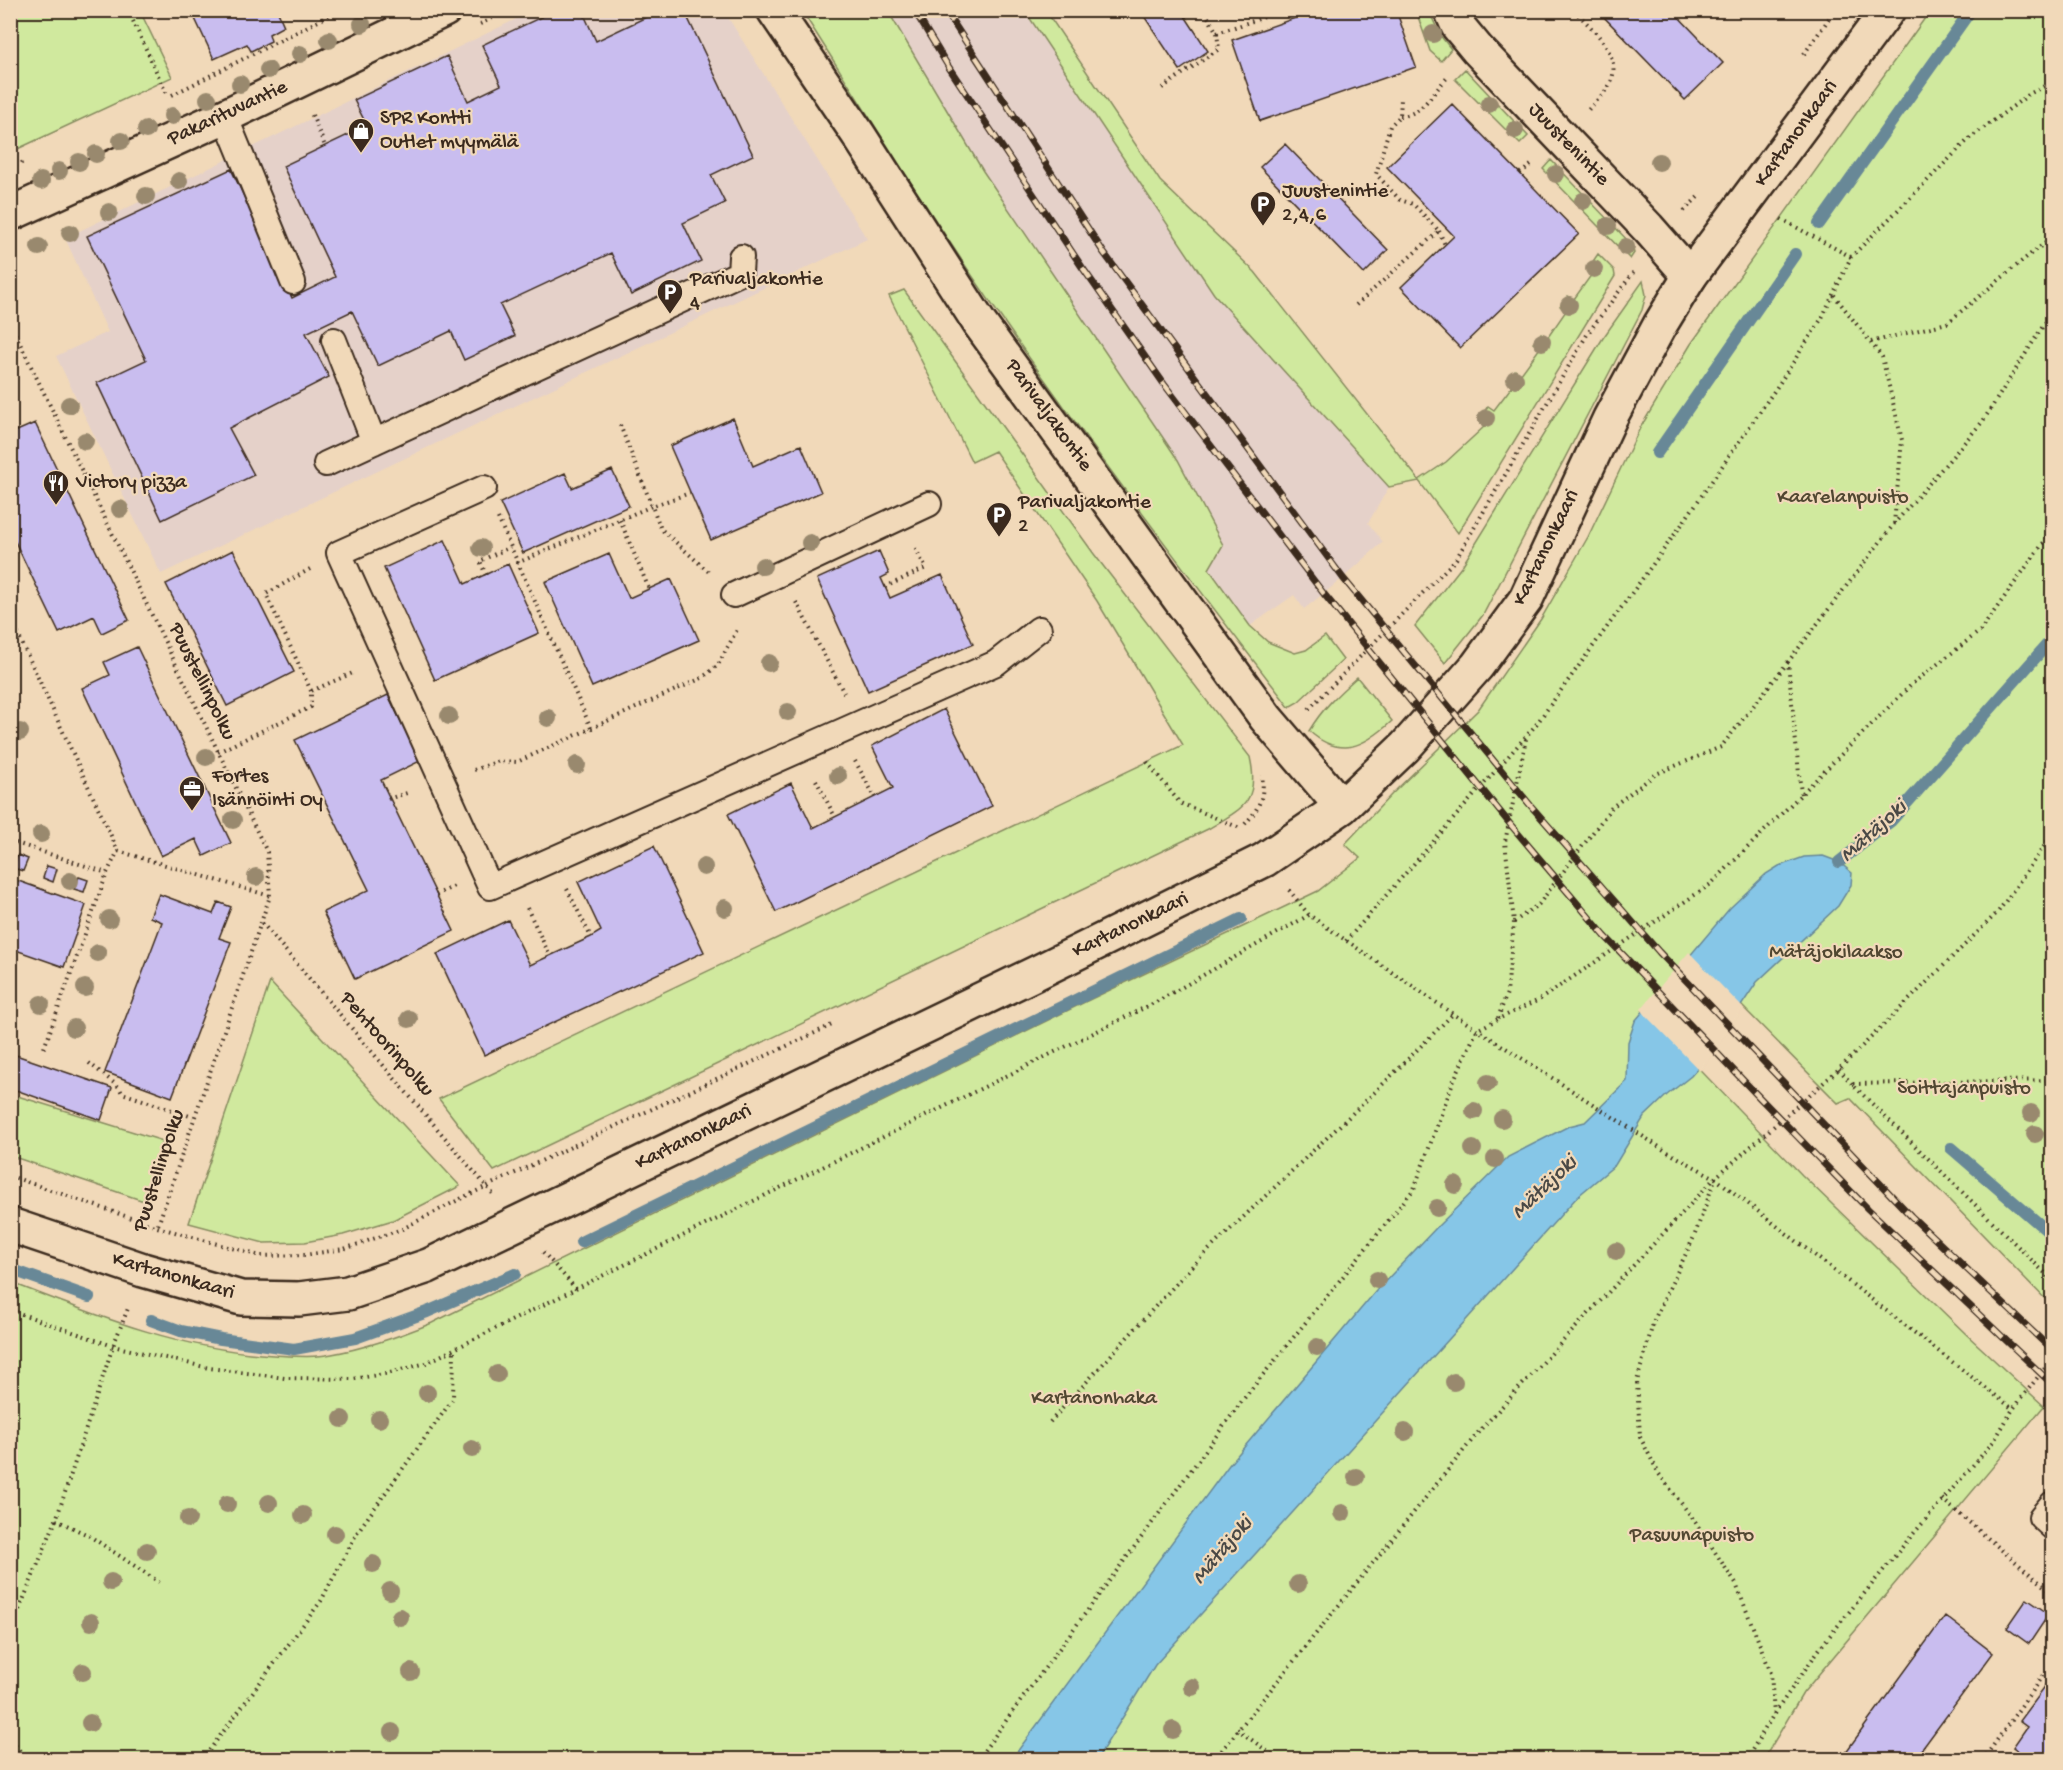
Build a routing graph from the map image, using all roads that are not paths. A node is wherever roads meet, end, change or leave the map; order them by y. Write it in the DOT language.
graph roads {
  1 [pos="444,10"];
  2 [pos="774,10"];
  3 [pos="1451,10"];
  4 [pos="1888,10"];
  5 [pos="225,116"];
  6 [pos="10,214"];
  7 [pos="741,257"];
  8 [pos="1690,276"];
  9 [pos="293,282"];
  10 [pos="334,340"];
  11 [pos="374,442"];
  12 [pos="326,464"];
  13 [pos="484,488"];
  14 [pos="929,504"];
  15 [pos="734,595"];
  16 [pos="1039,629"];
  17 [pos="1342,807"];
  18 [pos="10,1225"];
  19 [pos="2052,1504"];
  20 [pos="2052,1527"];
  1 -- 5 [label="street, Pakarituvantie"];
  2 -- 17 [label="street, Parivaljakontie"];
  3 -- 8 [label="street, Juustenintie"];
  4 -- 8 [label="street, Kartanonkaari"];
  5 -- 6 [label="street, Pakarituvantie"];
  5 -- 9 [label="lane"];
  7 -- 11 [label="lane"];
  8 -- 17 [label="street, Kartanonkaari"];
  10 -- 11 [label="lane"];
  11 -- 12 [label="lane"];
  13 -- 16 [label="lane"];
  14 -- 15 [label="lane"];
  17 -- 18 [label="street, Kartanonkaari"];
  19 -- 20 [label="lane"];
}
